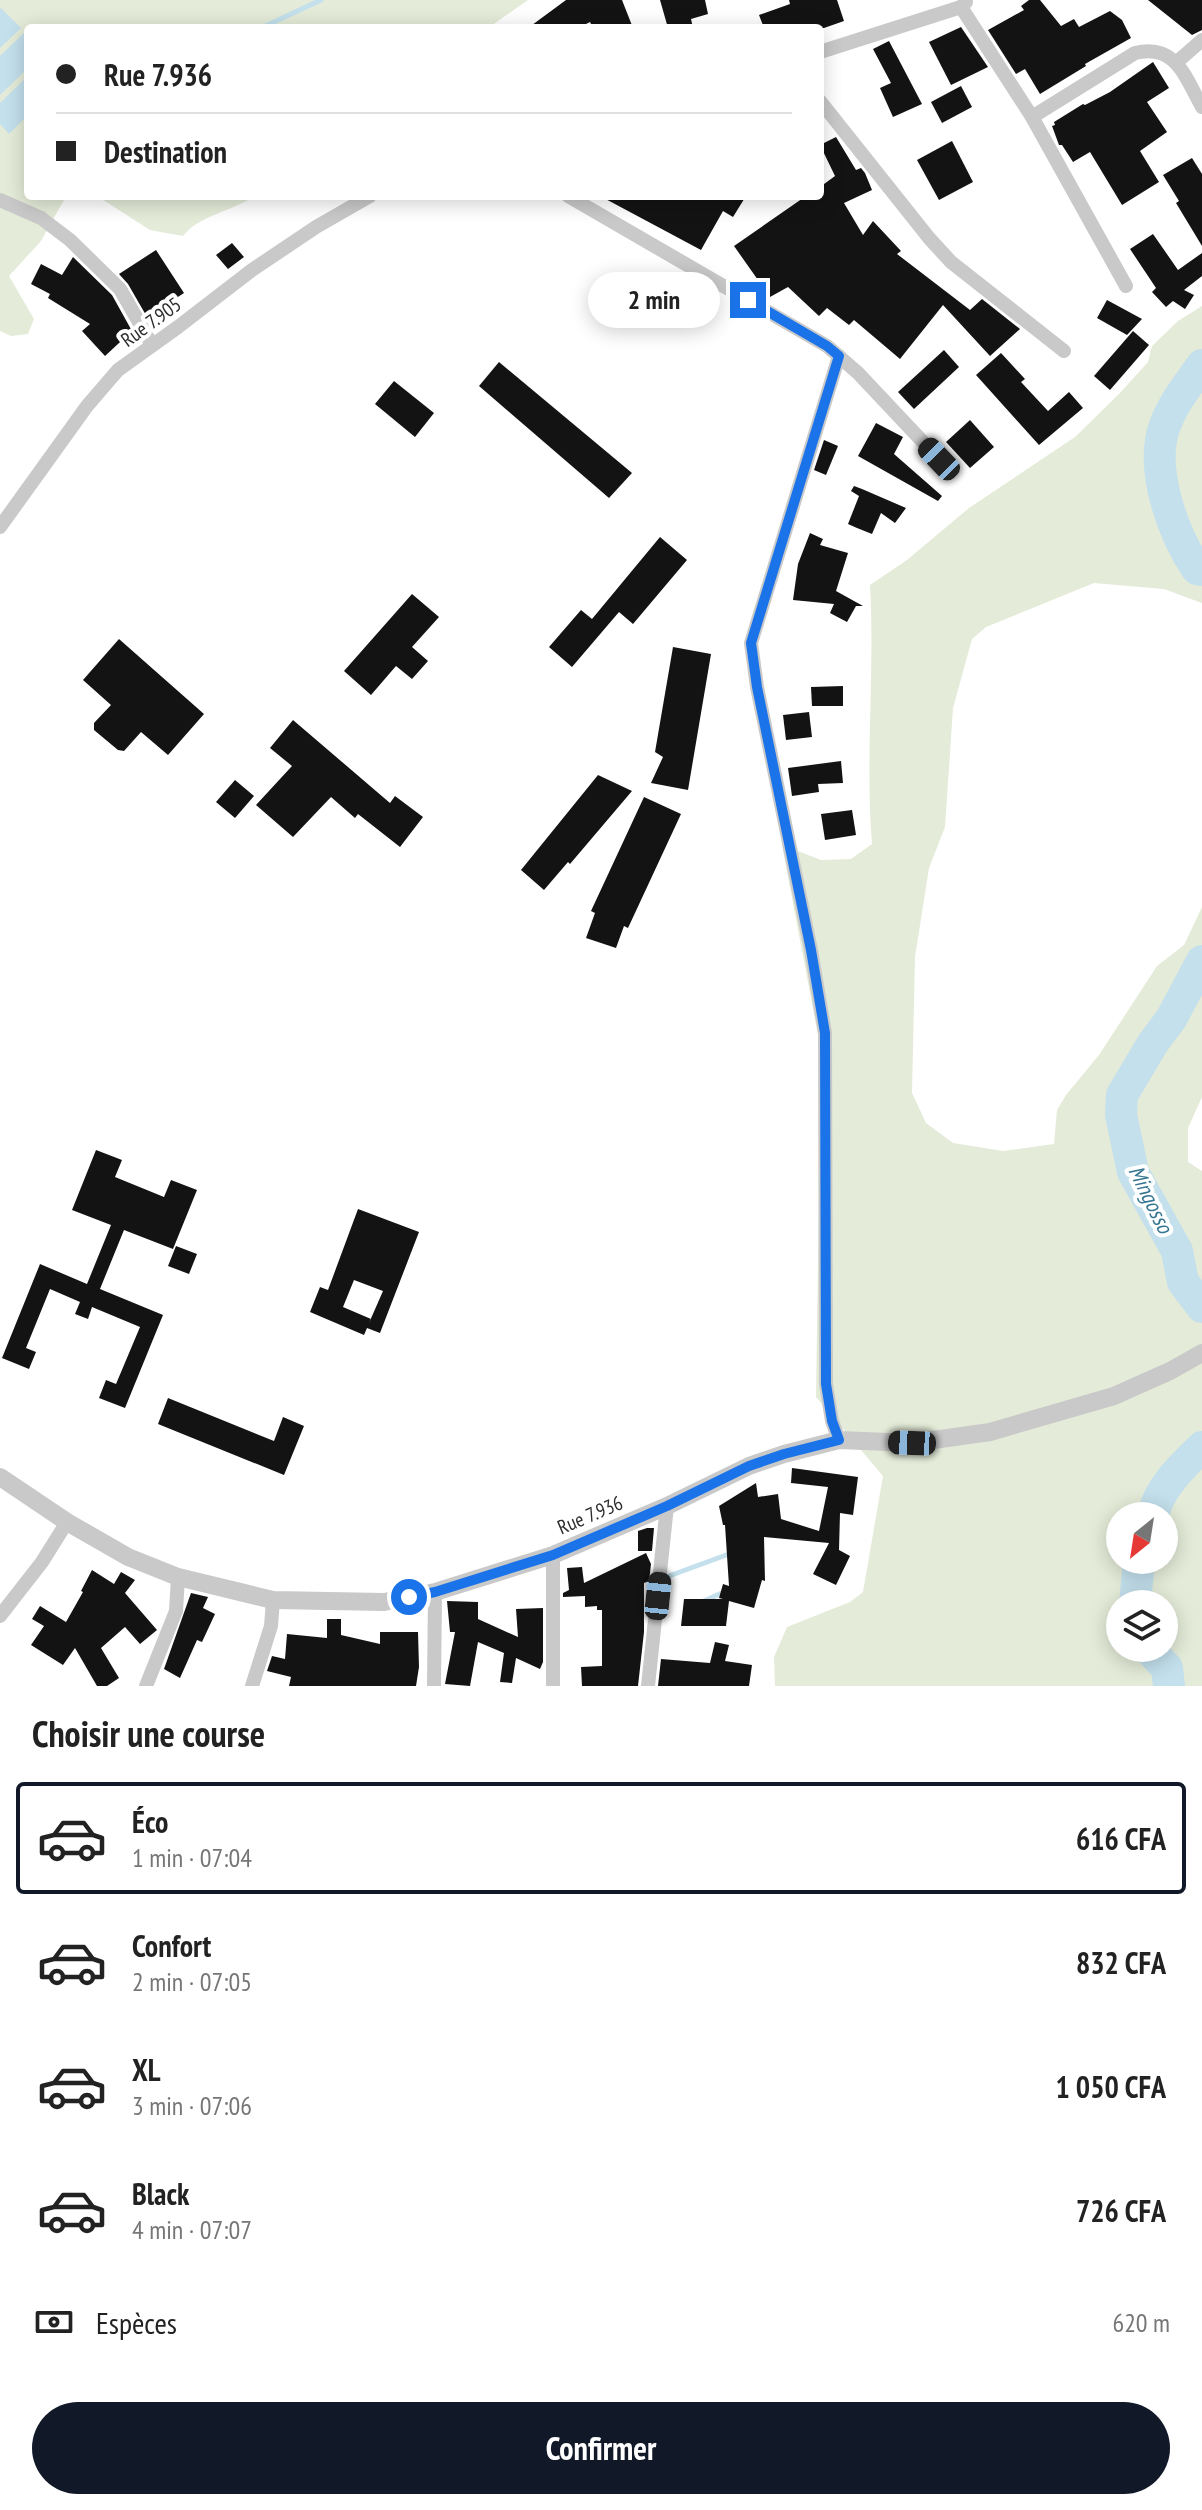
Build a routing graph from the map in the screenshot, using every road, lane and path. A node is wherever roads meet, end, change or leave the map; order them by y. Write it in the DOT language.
graph roads {
  1 [pos="964,4"];
  2 [pos="1202,40"];
  3 [pos="824,51"];
  4 [pos="1177,62"];
  5 [pos="824,106"];
  6 [pos="1202,107"];
  7 [pos="1032,117"];
  8 [pos="0,200"];
  9 [pos="363,200"];
  10 [pos="575,200"];
  11 [pos="1126,286"];
  12 [pos="152,345"];
  13 [pos="1064,351"];
  14 [pos="839,356"];
  15 [pos="939,459"];
  16 [pos="0,527"];
  17 [pos="1196,1356"];
  18 [pos="839,1440"];
  19 [pos="0,1477"];
  20 [pos="667,1506"];
  21 [pos="67,1522"];
  22 [pos="553,1555"];
  23 [pos="178,1577"];
  24 [pos="435,1592"];
  25 [pos="273,1600"];
  26 [pos="0,1616"];
  27 [pos="146,1686"];
  28 [pos="252,1686"];
  29 [pos="434,1686"];
  30 [pos="553,1686"];
  31 [pos="648,1686"];
  1 -- 3 [label="street"];
  1 -- 7 [label="street"];
  2 -- 4 [label="street"];
  4 -- 6 [label="street"];
  4 -- 7 [label="street"];
  5 -- 13 [label="street"];
  7 -- 11 [label="street"];
  8 -- 12 [label="street"];
  9 -- 12 [label="street, Rue 7.905"];
  10 -- 14 [label="street"];
  12 -- 16 [label="street, Rue 7.905"];
  14 -- 15 [label="street"];
  14 -- 18 [label="street"];
  17 -- 18 [label="street, Rue 7.936"];
  18 -- 20 [label="street, Rue 7.936"];
  19 -- 21 [label="street, Rue 7.936"];
  20 -- 22 [label="street, Rue 7.936"];
  20 -- 31 [label="street"];
  21 -- 23 [label="street, Rue 7.936"];
  21 -- 26 [label="street"];
  22 -- 24 [label="street, Rue 7.936"];
  22 -- 30 [label="street"];
  23 -- 25 [label="street, Rue 7.936"];
  23 -- 27 [label="street"];
  24 -- 25 [label="street, Rue 7.936"];
  24 -- 29 [label="street"];
  25 -- 28 [label="street"];
}
